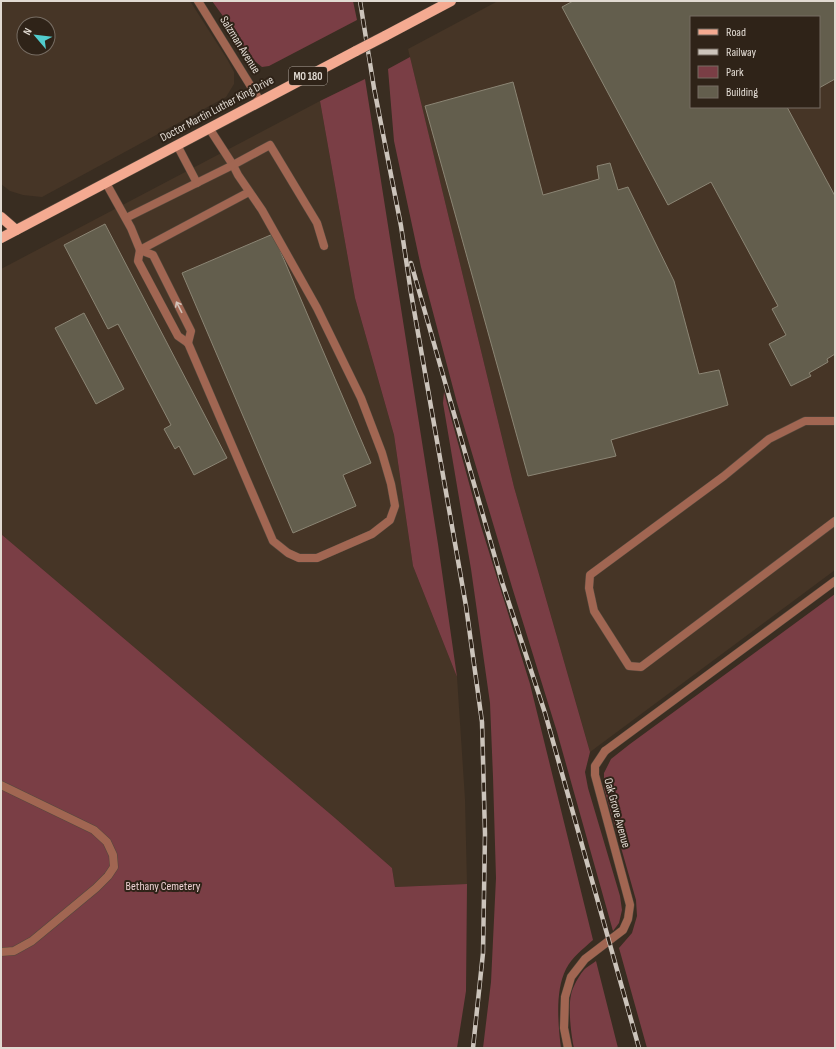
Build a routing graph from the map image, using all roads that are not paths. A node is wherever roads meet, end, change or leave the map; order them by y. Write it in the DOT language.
graph roads {
  1 [pos="198,1"];
  2 [pos="451,1"];
  3 [pos="260,101"];
  4 [pos="210,128"];
  5 [pos="177,145"];
  6 [pos="233,165"];
  7 [pos="106,183"];
  8 [pos="197,183"];
  9 [pos="249,192"];
  10 [pos="1,217"];
  11 [pos="126,218"];
  12 [pos="16,230"];
  13 [pos="1,238"];
  14 [pos="324,246"];
  15 [pos="140,250"];
  16 [pos="188,343"];
  17 [pos="835,421"];
  18 [pos="835,521"];
  19 [pos="835,581"];
  20 [pos="1,785"];
  21 [pos="1,952"];
  22 [pos="568,1048"];
  1 -- 3 [label="street, Salzman Avenue"];
  2 -- 3 [label="main road, Doctor Martin Luther King Drive / MO 180, bridge"];
  3 -- 4 [label="main road, Doctor Martin Luther King Drive / MO 180"];
  4 -- 5 [label="main road, Doctor Martin Luther King Drive / MO 180"];
  4 -- 6 [label="street"];
  5 -- 7 [label="main road, Doctor Martin Luther King Drive / MO 180"];
  5 -- 8 [label="street"];
  6 -- 8 [label="street"];
  6 -- 9 [label="street"];
  6 -- 14 [label="street"];
  7 -- 11 [label="street"];
  7 -- 12 [label="main road, Doctor Martin Luther King Drive / MO 180"];
  8 -- 11 [label="street"];
  9 -- 15 [label="street"];
  9 -- 16 [label="street"];
  10 -- 12 [label="main road"];
  11 -- 15 [label="street"];
  12 -- 13 [label="main road, MO 180"];
  15 -- 16 [label="street"];
  16 -- 15 [label="street, one-way"];
  17 -- 18 [label="street"];
  19 -- 22 [label="street, Oak Grove Avenue"];
  20 -- 21 [label="street"];
}
